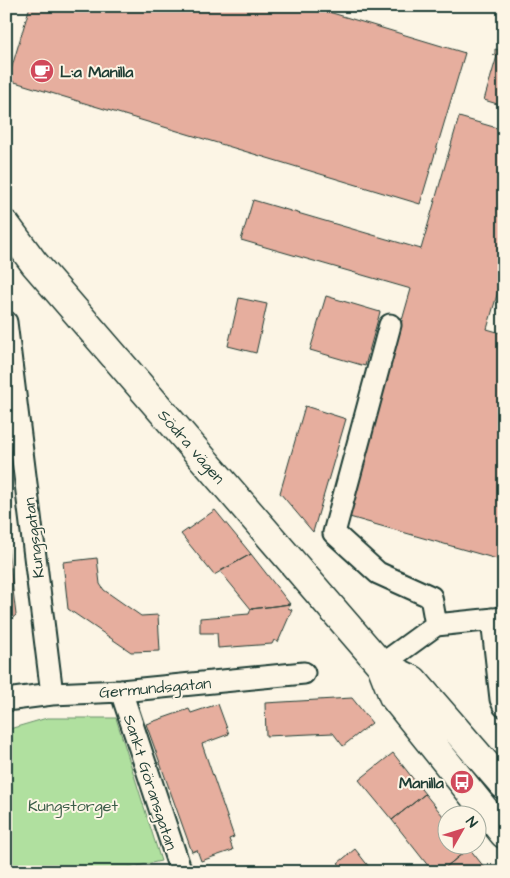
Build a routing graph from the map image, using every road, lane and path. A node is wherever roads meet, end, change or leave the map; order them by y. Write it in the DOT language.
graph roads {
  1 [pos="6,225"];
  2 [pos="7,322"];
  3 [pos="390,325"];
  4 [pos="498,618"];
  5 [pos="436,625"];
  6 [pos="381,665"];
  7 [pos="304,674"];
  8 [pos="122,691"];
  9 [pos="52,694"];
  10 [pos="6,700"];
  11 [pos="504,706"];
  12 [pos="504,785"];
  13 [pos="504,834"];
  14 [pos="181,872"];
  1 -- 6 [label="main road, Södra vägen"];
  2 -- 9 [label="street, Kungsgatan"];
  3 -- 5 [label="street"];
  4 -- 5 [label="street"];
  4 -- 11 [label="street"];
  5 -- 6 [label="street"];
  6 -- 12 [label="main road, Södra vägen"];
  6 -- 13 [label="main road, Södra vägen"];
  7 -- 8 [label="street, Germundsgatan"];
  8 -- 9 [label="street, Germundsgatan"];
  8 -- 14 [label="street, Sankt Göransgatan"];
  9 -- 10 [label="street, Germundsgatan"];
}
